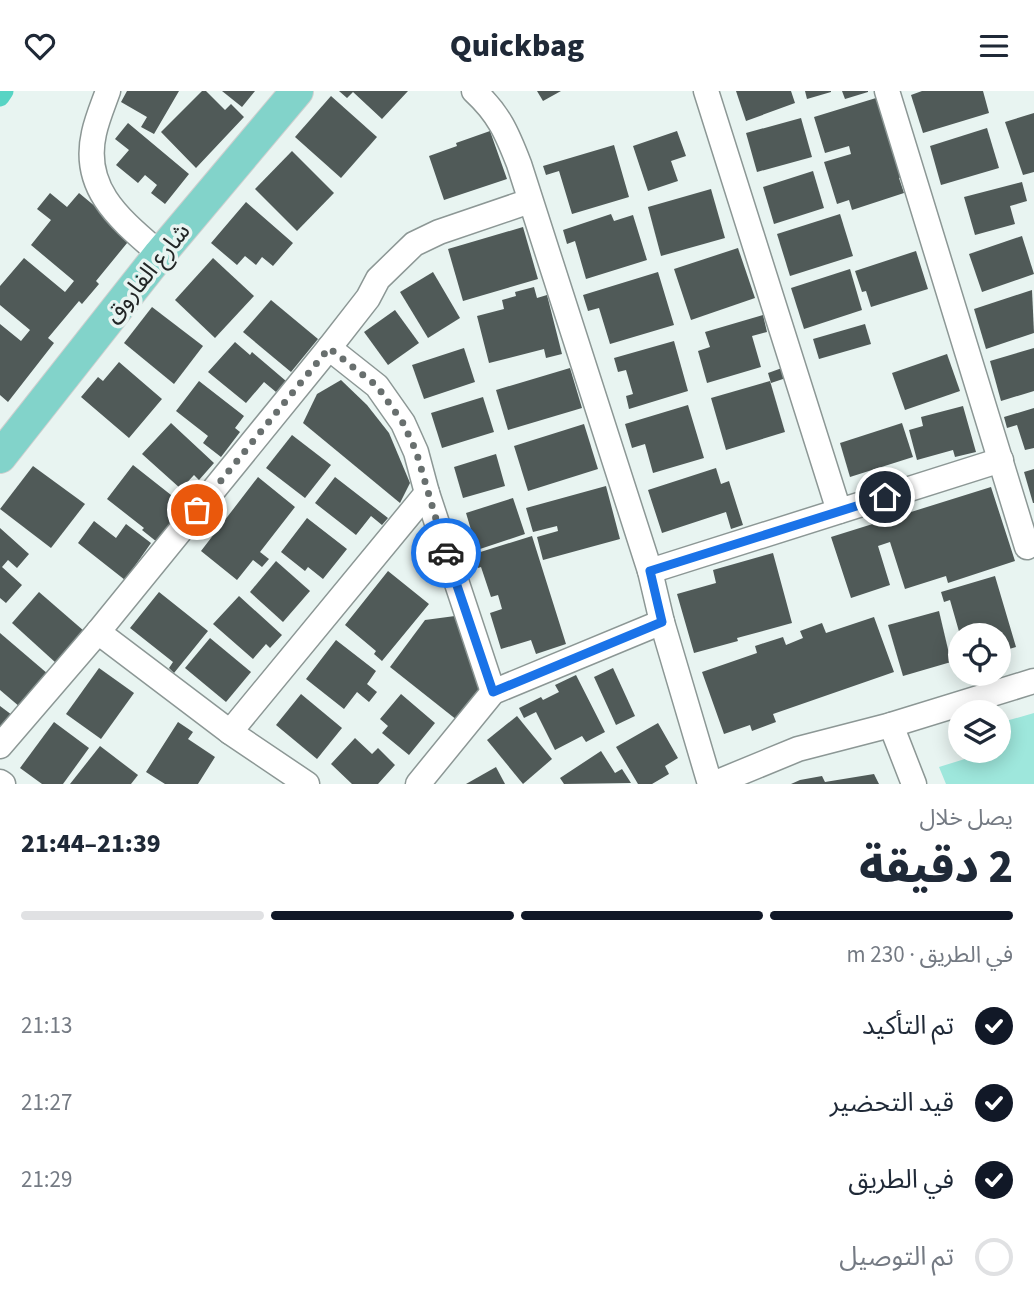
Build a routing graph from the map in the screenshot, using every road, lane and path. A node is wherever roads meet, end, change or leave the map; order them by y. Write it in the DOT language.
graph roads {
  1 [pos="108,91"];
  2 [pos="297,91"];
  3 [pos="474,91"];
  4 [pos="706,91"];
  5 [pos="887,91"];
  6 [pos="530,201"];
  7 [pos="160,254"];
  8 [pos="329,348"];
  9 [pos="0,457"];
  10 [pos="1002,460"];
  11 [pos="427,493"];
  12 [pos="839,511"];
  13 [pos="1027,547"];
  14 [pos="650,571"];
  15 [pos="662,622"];
  16 [pos="98,632"];
  17 [pos="1034,681"];
  18 [pos="493,692"];
  19 [pos="891,725"];
  20 [pos="230,731"];
  21 [pos="0,746"];
  22 [pos="307,784"];
  23 [pos="418,784"];
  24 [pos="711,784"];
  25 [pos="914,784"];
  1 -- 7 [label="street"];
  2 -- 7 [label="main road, شارع الفاروق"];
  3 -- 6 [label="street"];
  4 -- 12 [label="street"];
  5 -- 10 [label="street"];
  6 -- 8 [label="street"];
  6 -- 14 [label="street"];
  7 -- 9 [label="main road, شارع الفاروق"];
  8 -- 11 [label="street"];
  8 -- 16 [label="street"];
  10 -- 12 [label="street"];
  10 -- 13 [label="street"];
  11 -- 18 [label="street"];
  11 -- 20 [label="street"];
  12 -- 14 [label="street"];
  14 -- 15 [label="street"];
  15 -- 18 [label="street"];
  15 -- 24 [label="street"];
  16 -- 20 [label="street"];
  16 -- 21 [label="street"];
  17 -- 19 [label="street"];
  18 -- 23 [label="street"];
  19 -- 24 [label="street"];
  19 -- 25 [label="street"];
  20 -- 22 [label="street"];
}
